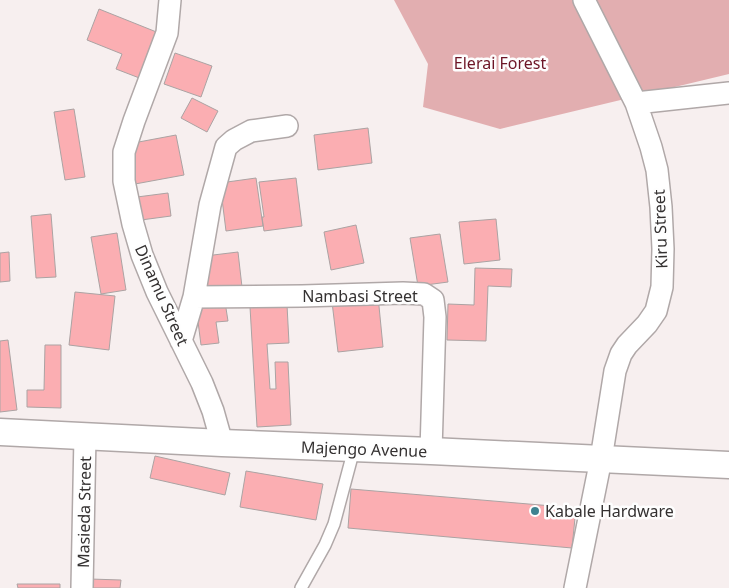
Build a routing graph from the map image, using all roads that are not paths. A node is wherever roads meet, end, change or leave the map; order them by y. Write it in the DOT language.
graph roads {
  1 [pos="170,0"];
  2 [pos="584,0"];
  3 [pos="729,93"];
  4 [pos="636,102"];
  5 [pos="286,126"];
  6 [pos="194,297"];
  7 [pos="181,341"];
  8 [pos="0,432"];
  9 [pos="85,436"];
  10 [pos="222,443"];
  11 [pos="354,449"];
  12 [pos="431,451"];
  13 [pos="601,459"];
  14 [pos="729,465"];
  15 [pos="82,588"];
  16 [pos="301,588"];
  17 [pos="575,588"];
  1 -- 7 [label="street, Dinamu Street"];
  2 -- 4 [label="street, Kiru Street"];
  3 -- 4 [label="street"];
  4 -- 13 [label="street, Kiru Street"];
  5 -- 6 [label="street"];
  6 -- 7 [label="street"];
  6 -- 12 [label="street, Nambasi Street"];
  7 -- 10 [label="street, Dinamu Street"];
  8 -- 9 [label="street, Majengo Avenue"];
  9 -- 10 [label="street, Majengo Avenue"];
  9 -- 15 [label="street, Masieda Street"];
  10 -- 11 [label="street, Majengo Avenue"];
  11 -- 12 [label="street, Majengo Avenue"];
  11 -- 16 [label="lane"];
  12 -- 13 [label="street, Majengo Avenue"];
  13 -- 14 [label="street, Majengo Avenue"];
  13 -- 17 [label="street, Kiru Street"];
}
